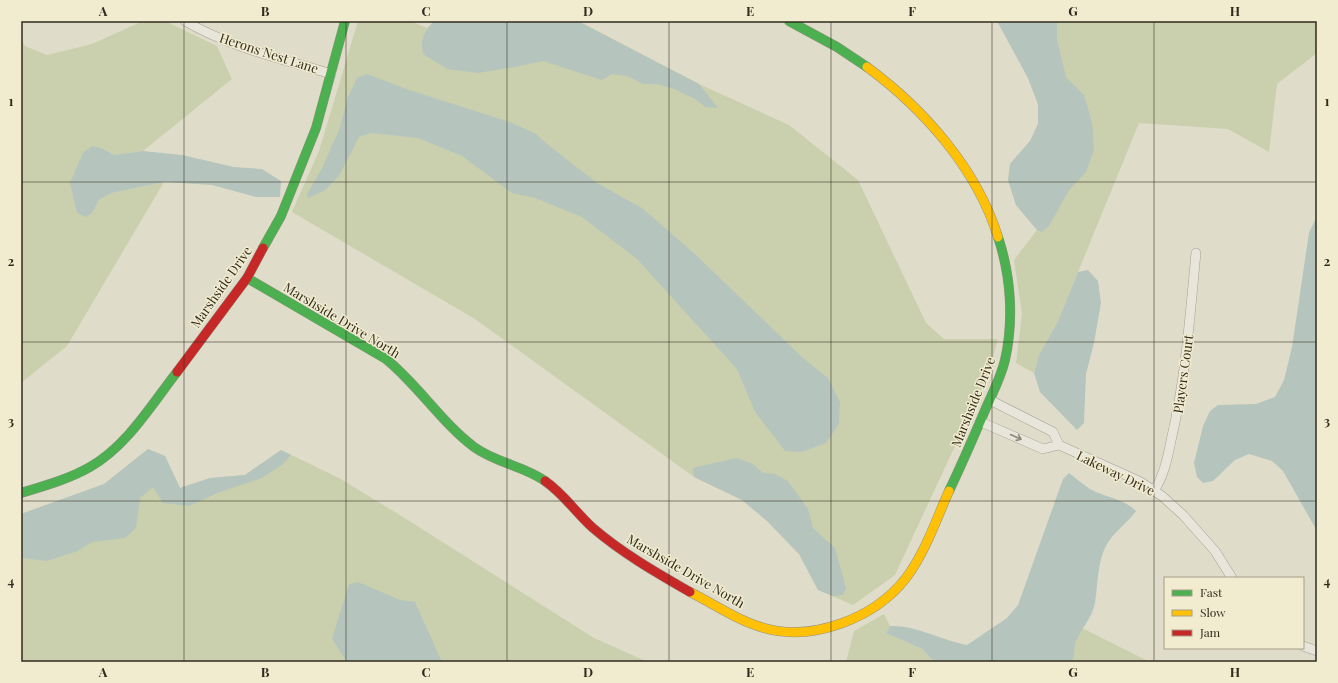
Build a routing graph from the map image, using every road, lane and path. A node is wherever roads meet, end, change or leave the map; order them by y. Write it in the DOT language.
graph roads {
  1 [pos="185,21"];
  2 [pos="345,21"];
  3 [pos="789,21"];
  4 [pos="332,74"];
  5 [pos="1196,253"];
  6 [pos="247,278"];
  7 [pos="990,400"];
  8 [pos="981,422"];
  9 [pos="1059,445"];
  10 [pos="1154,491"];
  11 [pos="21,494"];
  12 [pos="1231,577"];
  13 [pos="863,612"];
  14 [pos="1304,646"];
  15 [pos="1317,651"];
  1 -- 4 [label="street, Herons Nest Lane"];
  2 -- 4 [label="street, Marshside Drive"];
  3 -- 7 [label="street, Marshside Drive"];
  4 -- 6 [label="street, Marshside Drive"];
  5 -- 10 [label="street, Players Court"];
  6 -- 11 [label="street, Marshside Drive"];
  6 -- 13 [label="street, Marshside Drive North"];
  7 -- 8 [label="street, Marshside Drive"];
  7 -- 9 [label="street"];
  8 -- 9 [label="street, one-way"];
  8 -- 13 [label="street, Marshside Drive"];
  9 -- 10 [label="street, Lakeway Drive"];
  10 -- 12 [label="street, Lakeway Drive"];
  14 -- 15 [label="street"];
}
